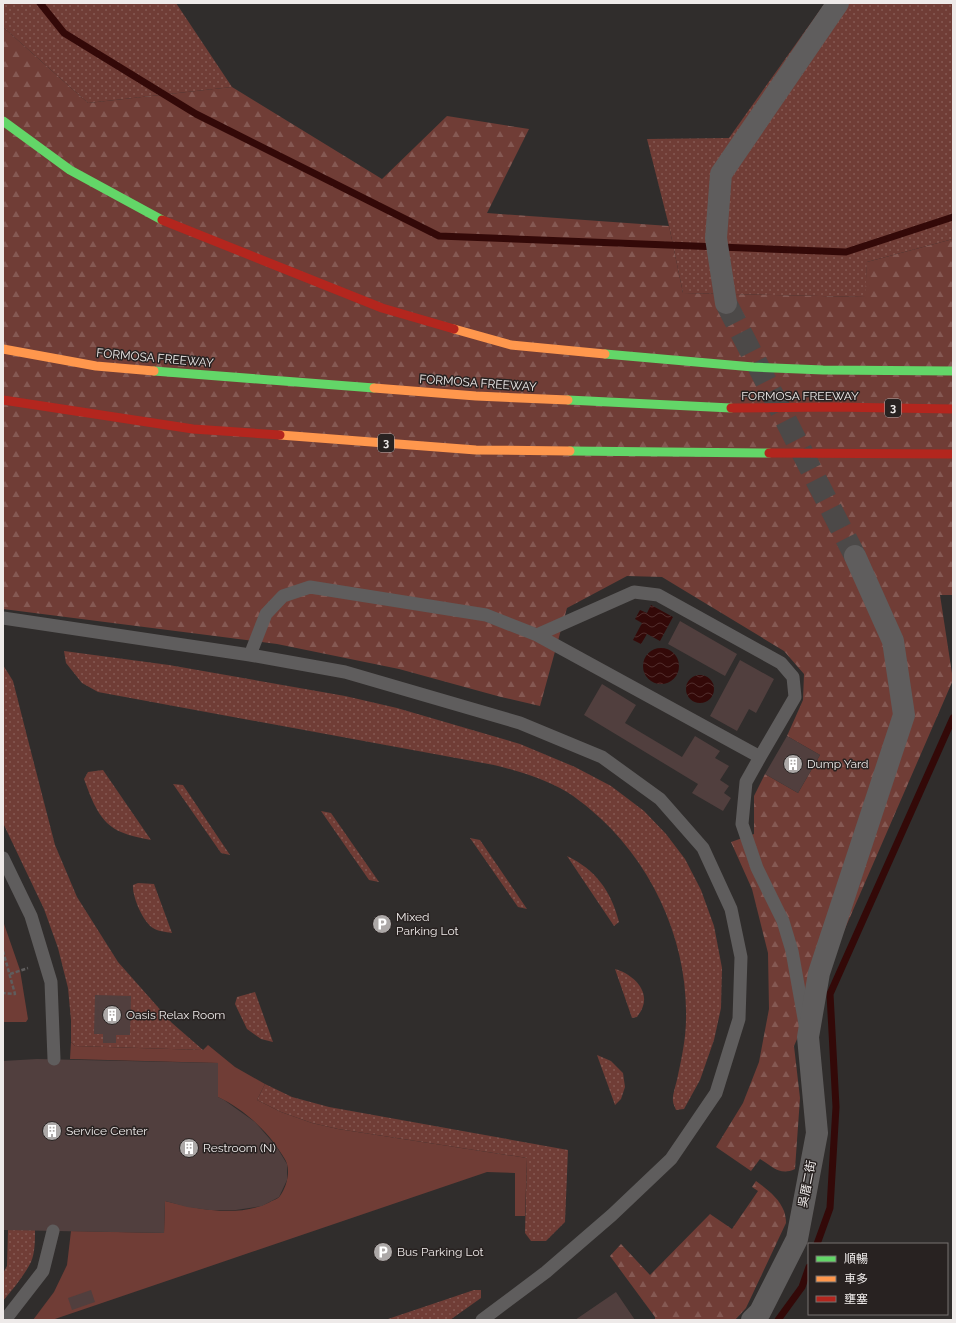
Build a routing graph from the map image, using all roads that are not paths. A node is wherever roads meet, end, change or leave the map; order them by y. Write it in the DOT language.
graph roads {
  1 [pos="838,3"];
  2 [pos="3,121"];
  3 [pos="726,304"];
  4 [pos="3,349"];
  5 [pos="953,371"];
  6 [pos="3,400"];
  7 [pos="953,409"];
  8 [pos="953,454"];
  9 [pos="855,556"];
  10 [pos="3,618"];
  11 [pos="537,635"];
  12 [pos="250,655"];
  13 [pos="760,757"];
  14 [pos="3,858"];
  15 [pos="808,1037"];
  16 [pos="54,1059"];
  17 [pos="53,1231"];
  18 [pos="5,1320"];
  19 [pos="482,1320"];
  20 [pos="752,1320"];
  1 -- 3 [label="street"];
  2 -- 5 [label="highway"];
  4 -- 7 [label="highway, FORMOSA FREEWAY / 3"];
  6 -- 8 [label="highway, 3"];
  9 -- 15 [label="street, 吳厝二街"];
  10 -- 12 [label="lane"];
  11 -- 12 [label="lane"];
  11 -- 13 [label="lane"];
  11 -- 13 [label="lane"];
  12 -- 19 [label="lane"];
  13 -- 15 [label="lane"];
  14 -- 16 [label="lane"];
  15 -- 20 [label="street, 吳厝二街"];
  17 -- 18 [label="lane"];
}
